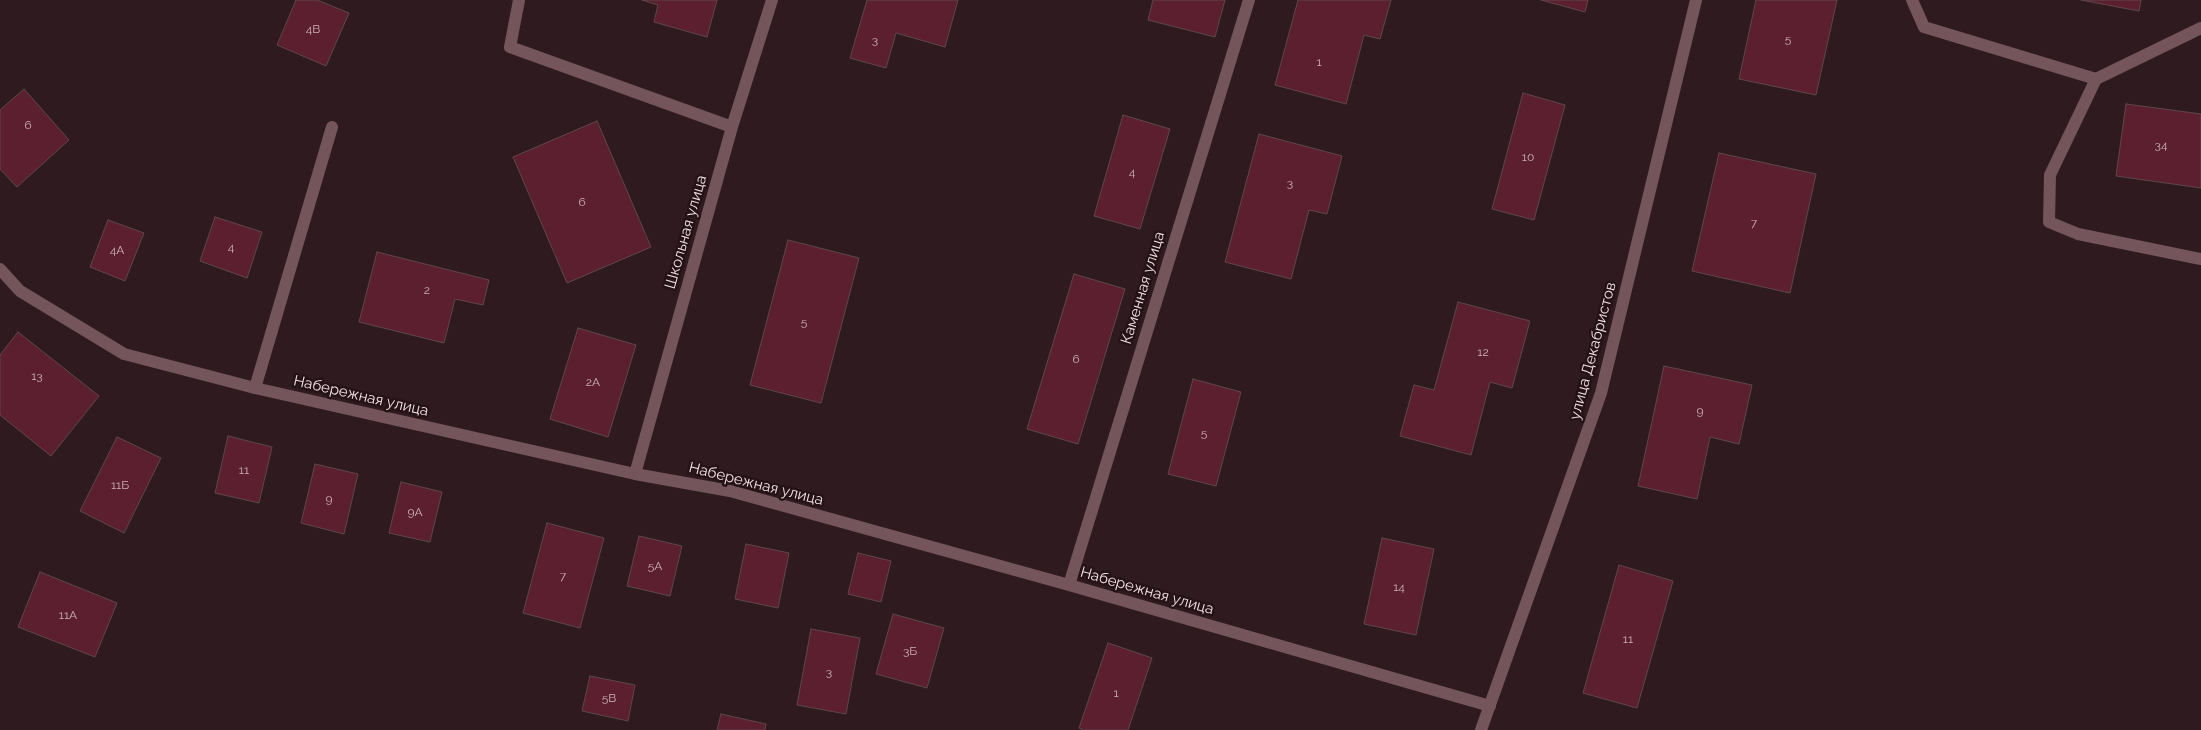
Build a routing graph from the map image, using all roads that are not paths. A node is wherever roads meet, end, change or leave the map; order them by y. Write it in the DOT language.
graph roads {
  1 [pos="519,0"];
  2 [pos="772,0"];
  3 [pos="1248,0"];
  4 [pos="1696,0"];
  5 [pos="1912,0"];
  6 [pos="2201,28"];
  7 [pos="2096,79"];
  8 [pos="332,126"];
  9 [pos="732,127"];
  10 [pos="2201,259"];
  11 [pos="0,270"];
  12 [pos="255,388"];
  13 [pos="635,474"];
  14 [pos="1070,585"];
  15 [pos="1490,706"];
  16 [pos="1482,730"];
  1 -- 9 [label="street"];
  2 -- 9 [label="street, Школьная улица"];
  3 -- 14 [label="street, Каменная улица"];
  4 -- 15 [label="street, улица Декабристов"];
  5 -- 7 [label="street"];
  6 -- 7 [label="street"];
  7 -- 10 [label="street"];
  8 -- 12 [label="street"];
  9 -- 13 [label="street, Школьная улица"];
  11 -- 12 [label="street, Набережная улица"];
  12 -- 13 [label="street, Набережная улица"];
  13 -- 14 [label="street, Набережная улица"];
  14 -- 15 [label="street, Набережная улица"];
  15 -- 16 [label="street, улица Декабристов"];
}
